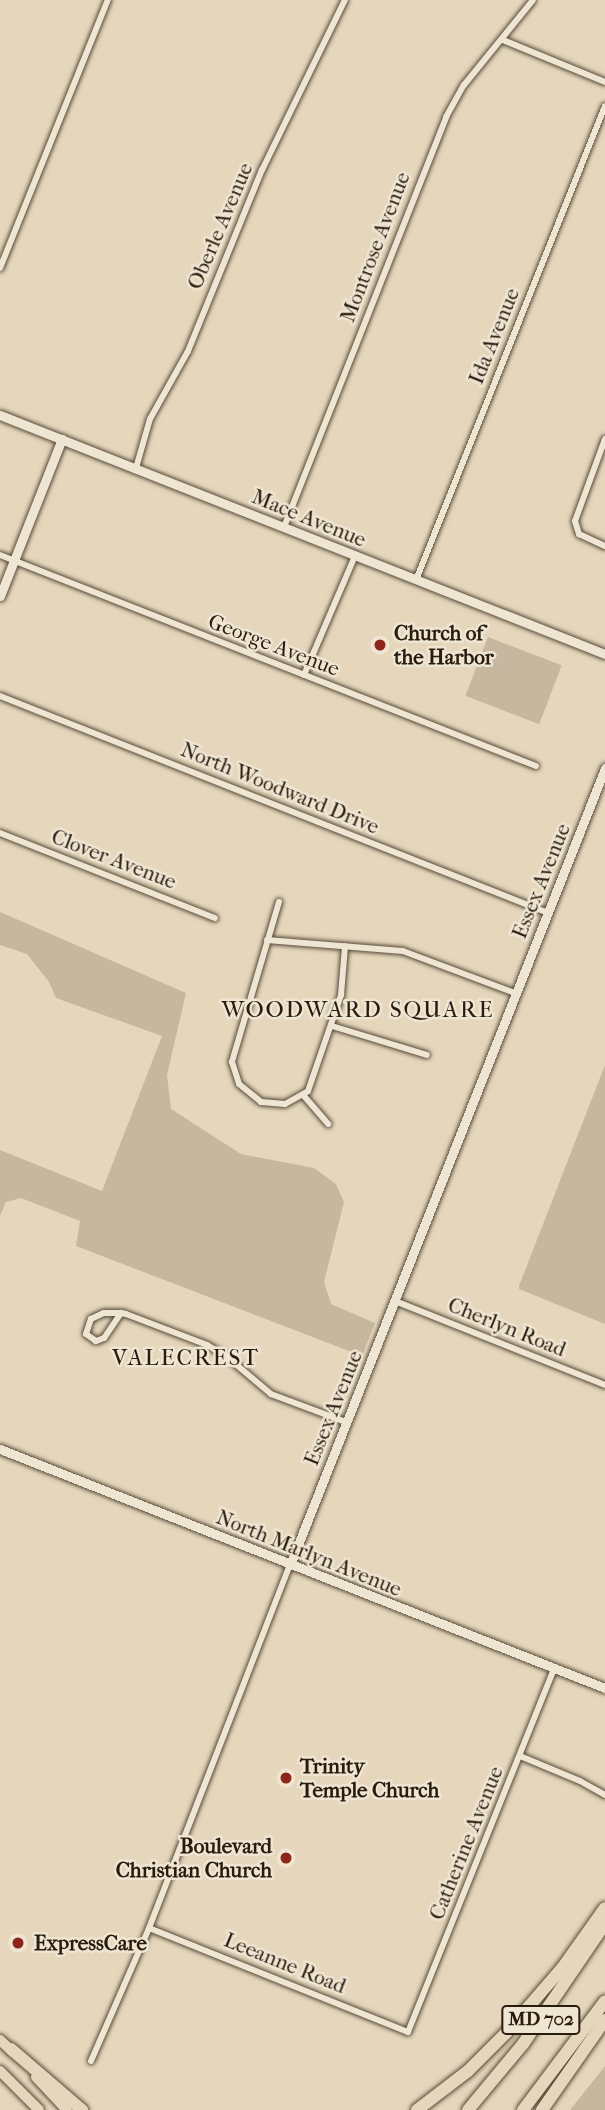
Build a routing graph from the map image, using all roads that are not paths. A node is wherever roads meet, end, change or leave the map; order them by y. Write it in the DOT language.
graph roads {
  1 [pos="108,0"];
  2 [pos="345,0"];
  3 [pos="533,0"];
  4 [pos="503,40"];
  5 [pos="605,82"];
  6 [pos="605,106"];
  7 [pos="0,268"];
  8 [pos="0,415"];
  9 [pos="62,439"];
  10 [pos="605,439"];
  11 [pos="136,468"];
  12 [pos="284,527"];
  13 [pos="605,546"];
  14 [pos="0,555"];
  15 [pos="355,556"];
  16 [pos="14,561"];
  17 [pos="416,580"];
  18 [pos="0,596"];
  19 [pos="605,654"];
  20 [pos="304,675"];
  21 [pos="0,696"];
  22 [pos="536,766"];
  23 [pos="605,768"];
  24 [pos="601,792"];
  25 [pos="0,833"];
  26 [pos="279,902"];
  27 [pos="548,913"];
  28 [pos="215,918"];
  29 [pos="267,940"];
  30 [pos="345,946"];
  31 [pos="515,993"];
  32 [pos="332,1026"];
  33 [pos="426,1055"];
  34 [pos="304,1096"];
  35 [pos="328,1124"];
  36 [pos="395,1301"];
  37 [pos="121,1314"];
  38 [pos="605,1385"];
  39 [pos="346,1422"];
  40 [pos="0,1450"];
  41 [pos="290,1565"];
  42 [pos="554,1668"];
  43 [pos="605,1688"];
  44 [pos="520,1756"];
  45 [pos="605,1795"];
  46 [pos="605,1908"];
  47 [pos="605,1924"];
  48 [pos="149,1928"];
  49 [pos="605,2001"];
  50 [pos="605,2020"];
  51 [pos="408,2032"];
  52 [pos="0,2040"];
  53 [pos="11,2049"];
  54 [pos="91,2061"];
  55 [pos="0,2071"];
  56 [pos="39,2110"];
  57 [pos="67,2110"];
  58 [pos="82,2110"];
  59 [pos="418,2110"];
  60 [pos="468,2110"];
  61 [pos="523,2110"];
  62 [pos="542,2110"];
  1 -- 7 [label="street"];
  2 -- 11 [label="street, Oberle Avenue"];
  3 -- 4 [label="street, Montrose Avenue"];
  4 -- 5 [label="street"];
  4 -- 12 [label="street, Montrose Avenue"];
  6 -- 17 [label="street, Ida Avenue"];
  8 -- 9 [label="street, Mace Avenue"];
  9 -- 11 [label="street, Mace Avenue"];
  9 -- 16 [label="street"];
  10 -- 13 [label="street"];
  11 -- 12 [label="street, Mace Avenue"];
  12 -- 15 [label="street, Mace Avenue"];
  14 -- 16 [label="street, George Avenue"];
  15 -- 17 [label="street, Mace Avenue"];
  15 -- 20 [label="street"];
  16 -- 18 [label="street"];
  16 -- 20 [label="street, George Avenue"];
  17 -- 19 [label="street, Mace Avenue"];
  20 -- 22 [label="street, George Avenue"];
  21 -- 27 [label="street, North Woodward Drive"];
  23 -- 24 [label="street, Essex Avenue"];
  24 -- 27 [label="street, Essex Avenue"];
  25 -- 28 [label="street, Clover Avenue"];
  26 -- 29 [label="street"];
  27 -- 31 [label="street, Essex Avenue"];
  29 -- 30 [label="street"];
  29 -- 34 [label="street"];
  30 -- 31 [label="street"];
  30 -- 32 [label="street"];
  31 -- 36 [label="street, Essex Avenue"];
  32 -- 33 [label="street"];
  32 -- 34 [label="street"];
  34 -- 35 [label="street"];
  36 -- 38 [label="street, Cherlyn Road"];
  36 -- 39 [label="street, Essex Avenue"];
  37 -- 37 [label="street"];
  37 -- 39 [label="street"];
  39 -- 41 [label="street, Essex Avenue"];
  40 -- 41 [label="street, North Marlyn Avenue"];
  41 -- 42 [label="street, North Marlyn Avenue"];
  41 -- 48 [label="street, Essex Avenue"];
  42 -- 43 [label="street, North Marlyn Avenue"];
  42 -- 44 [label="street, Catherine Avenue"];
  44 -- 45 [label="street"];
  44 -- 51 [label="street, Catherine Avenue"];
  46 -- 59 [label="highway"];
  47 -- 60 [label="highway, MD 702"];
  48 -- 51 [label="street, Leeanne Road"];
  48 -- 54 [label="street, Essex Avenue"];
  49 -- 61 [label="highway, MD 702"];
  50 -- 62 [label="highway"];
  52 -- 53 [label="main road"];
  53 -- 57 [label="main road"];
  53 -- 58 [label="highway"];
  55 -- 56 [label="main road"];
}
